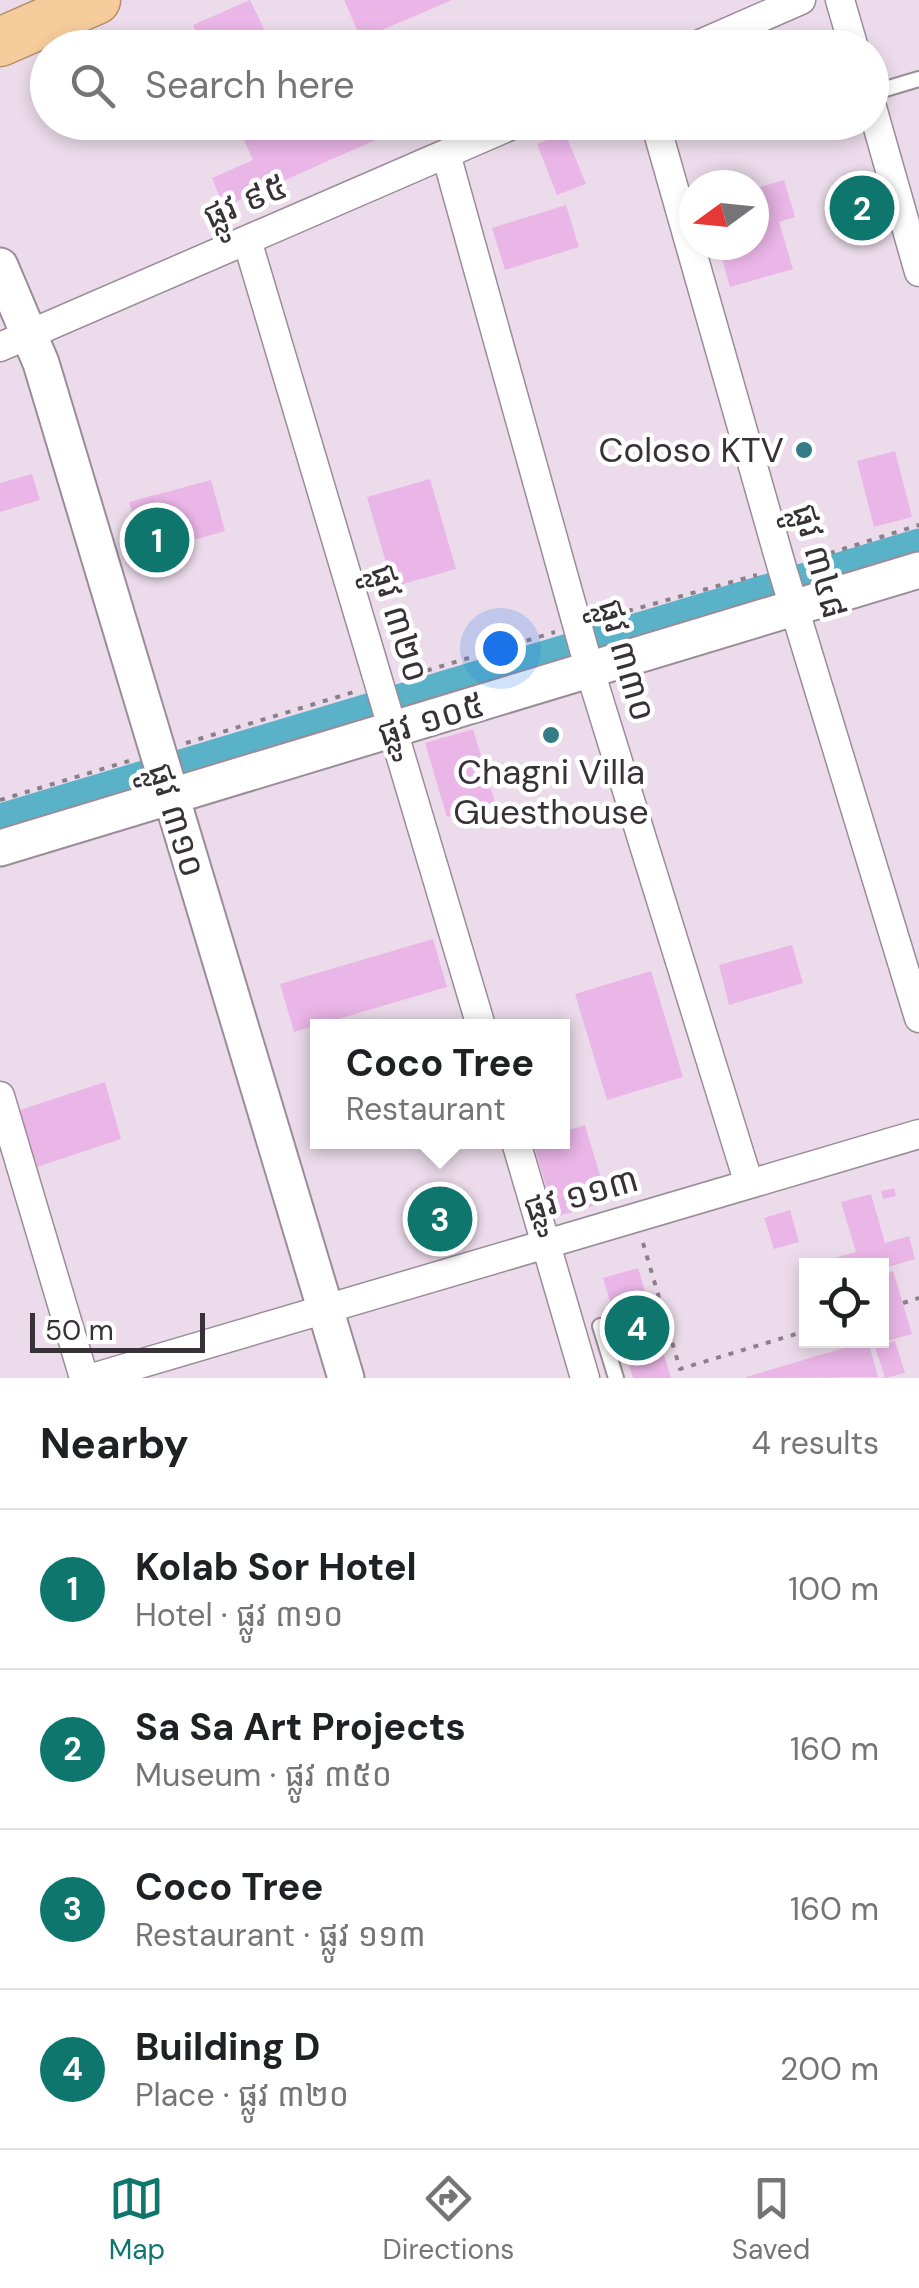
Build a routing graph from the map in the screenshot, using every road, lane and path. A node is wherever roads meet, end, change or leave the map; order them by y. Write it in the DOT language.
graph roads {
  1 [pos="96,0"];
  2 [pos="801,0"];
  3 [pos="840,0"];
  4 [pos="732,30"];
  5 [pos="849,30"];
  6 [pos="0,42"];
  7 [pos="919,79"];
  8 [pos="889,87"];
  9 [pos="478,140"];
  10 [pos="660,140"];
  11 [pos="881,140"];
  12 [pos="446,154"];
  13 [pos="247,240"];
  14 [pos="0,266"];
  15 [pos="919,272"];
  16 [pos="15,340"];
  17 [pos="919,525"];
  18 [pos="782,568"];
  19 [pos="919,570"];
  20 [pos="792,602"];
  21 [pos="577,625"];
  22 [pos="587,663"];
  23 [pos="380,684"];
  24 [pos="391,722"];
  25 [pos="163,776"];
  26 [pos="0,800"];
  27 [pos="0,848"];
  28 [pos="919,1018"];
  29 [pos="480,1019"];
  30 [pos="0,1096"];
  31 [pos="919,1134"];
  32 [pos="518,1149"];
  33 [pos="749,1184"];
  34 [pos="642,1242"];
  35 [pos="546,1244"];
  36 [pos="919,1298"];
  37 [pos="902,1302"];
  38 [pos="325,1309"];
  39 [pos="600,1326"];
  40 [pos="799,1333"];
  41 [pos="88,1378"];
  42 [pos="346,1378"];
  43 [pos="585,1378"];
  44 [pos="616,1378"];
  1 -- 6 [label="highway"];
  2 -- 4 [label="street"];
  3 -- 5 [label="street"];
  7 -- 8 [label="lane"];
  9 -- 12 [label="street, ផ្លូវ ៩៥"];
  10 -- 18 [label="street, ផ្លូវ ៣៤៨"];
  11 -- 15 [label="street"];
  12 -- 13 [label="street, ផ្លូវ ៩៥"];
  12 -- 21 [label="street, ផ្លូវ ៣៣០"];
  13 -- 16 [label="street, ផ្លូវ ៩៥"];
  13 -- 23 [label="street, ផ្លូវ ៣២០"];
  14 -- 16 [label="street, ផ្លូវ ៣១០"];
  16 -- 25 [label="street, ផ្លូវ ៣១០"];
  17 -- 18 [label="path"];
  18 -- 20 [label="street, ផ្លូវ ៣៤៨"];
  18 -- 21 [label="path"];
  19 -- 20 [label="street, ផ្លូវ ១០៥"];
  20 -- 22 [label="street, ផ្លូវ ១០៥"];
  20 -- 28 [label="street, ផ្លូវ ៣៤៨"];
  21 -- 22 [label="street, ផ្លូវ ៣៣០"];
  21 -- 23 [label="path"];
  22 -- 24 [label="street, ផ្លូវ ១០៥"];
  22 -- 33 [label="street, ផ្លូវ ៣៣០"];
  23 -- 24 [label="street, ផ្លូវ ៣២០"];
  23 -- 25 [label="path"];
  24 -- 25 [label="street, ផ្លូវ ១០៥"];
  24 -- 29 [label="street, ផ្លូវ ៣២០"];
  25 -- 26 [label="path"];
  25 -- 27 [label="street, ផ្លូវ ១០៥"];
  25 -- 38 [label="street, ផ្លូវ ៣១០"];
  30 -- 41 [label="street"];
  31 -- 33 [label="street, ផ្លូវ ១១៣"];
  32 -- 35 [label="street"];
  33 -- 35 [label="street, ផ្លូវ ១១៣"];
  34 -- 40 [label="path"];
  35 -- 38 [label="street, ផ្លូវ ១១៣"];
  35 -- 43 [label="street"];
  36 -- 37 [label="path"];
  38 -- 41 [label="street, ផ្លូវ ១១៣"];
  38 -- 42 [label="street, ផ្លូវ ៣១០"];
  39 -- 44 [label="lane"];
}
